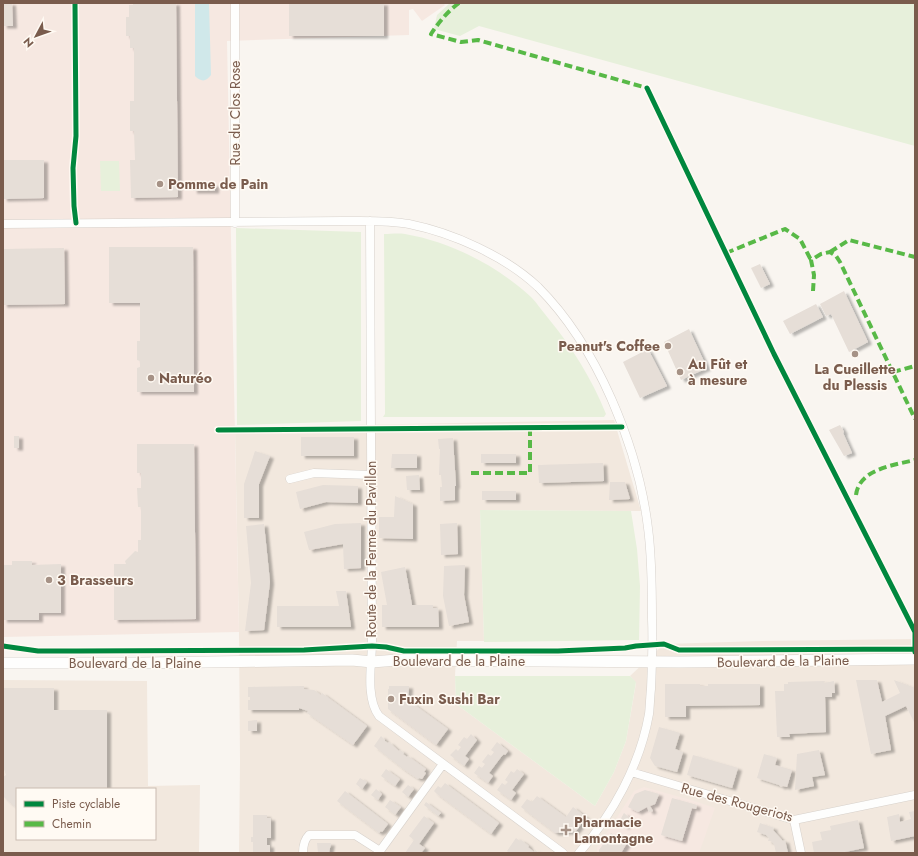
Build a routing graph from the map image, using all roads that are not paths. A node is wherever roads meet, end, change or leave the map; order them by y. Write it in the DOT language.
graph roads {
  1 [pos="235,3"];
  2 [pos="370,222"];
  3 [pos="235,223"];
  4 [pos="3,224"];
  5 [pos="371,475"];
  6 [pos="290,479"];
  7 [pos="915,659"];
  8 [pos="652,661"];
  9 [pos="372,662"];
  10 [pos="3,663"];
  11 [pos="443,764"];
  12 [pos="631,772"];
  13 [pos="915,795"];
  14 [pos="794,820"];
  15 [pos="380,852"];
  16 [pos="303,853"];
  17 [pos="563,853"];
  18 [pos="579,853"];
  19 [pos="801,853"];
  1 -- 3 [label="street, Rue du Clos Rose"];
  2 -- 3 [label="street"];
  2 -- 5 [label="street, Route de la Ferme du Pavillon"];
  2 -- 8 [label="street"];
  3 -- 4 [label="street"];
  5 -- 6 [label="street"];
  5 -- 9 [label="street, Route de la Ferme du Pavillon"];
  7 -- 8 [label="main road, Boulevard de la Plaine"];
  8 -- 9 [label="main road, Boulevard de la Plaine"];
  8 -- 12 [label="street"];
  9 -- 10 [label="main road, Boulevard de la Plaine"];
  9 -- 11 [label="street, Route de la Ferme du Pavillon"];
  11 -- 15 [label="street"];
  11 -- 17 [label="street, Route de la Ferme du Pavillon"];
  12 -- 14 [label="street, Rue des Rougeriots"];
  12 -- 18 [label="street"];
  13 -- 14 [label="street, Rue des Rougeriots"];
  14 -- 19 [label="street"];
  15 -- 16 [label="street"];
}
